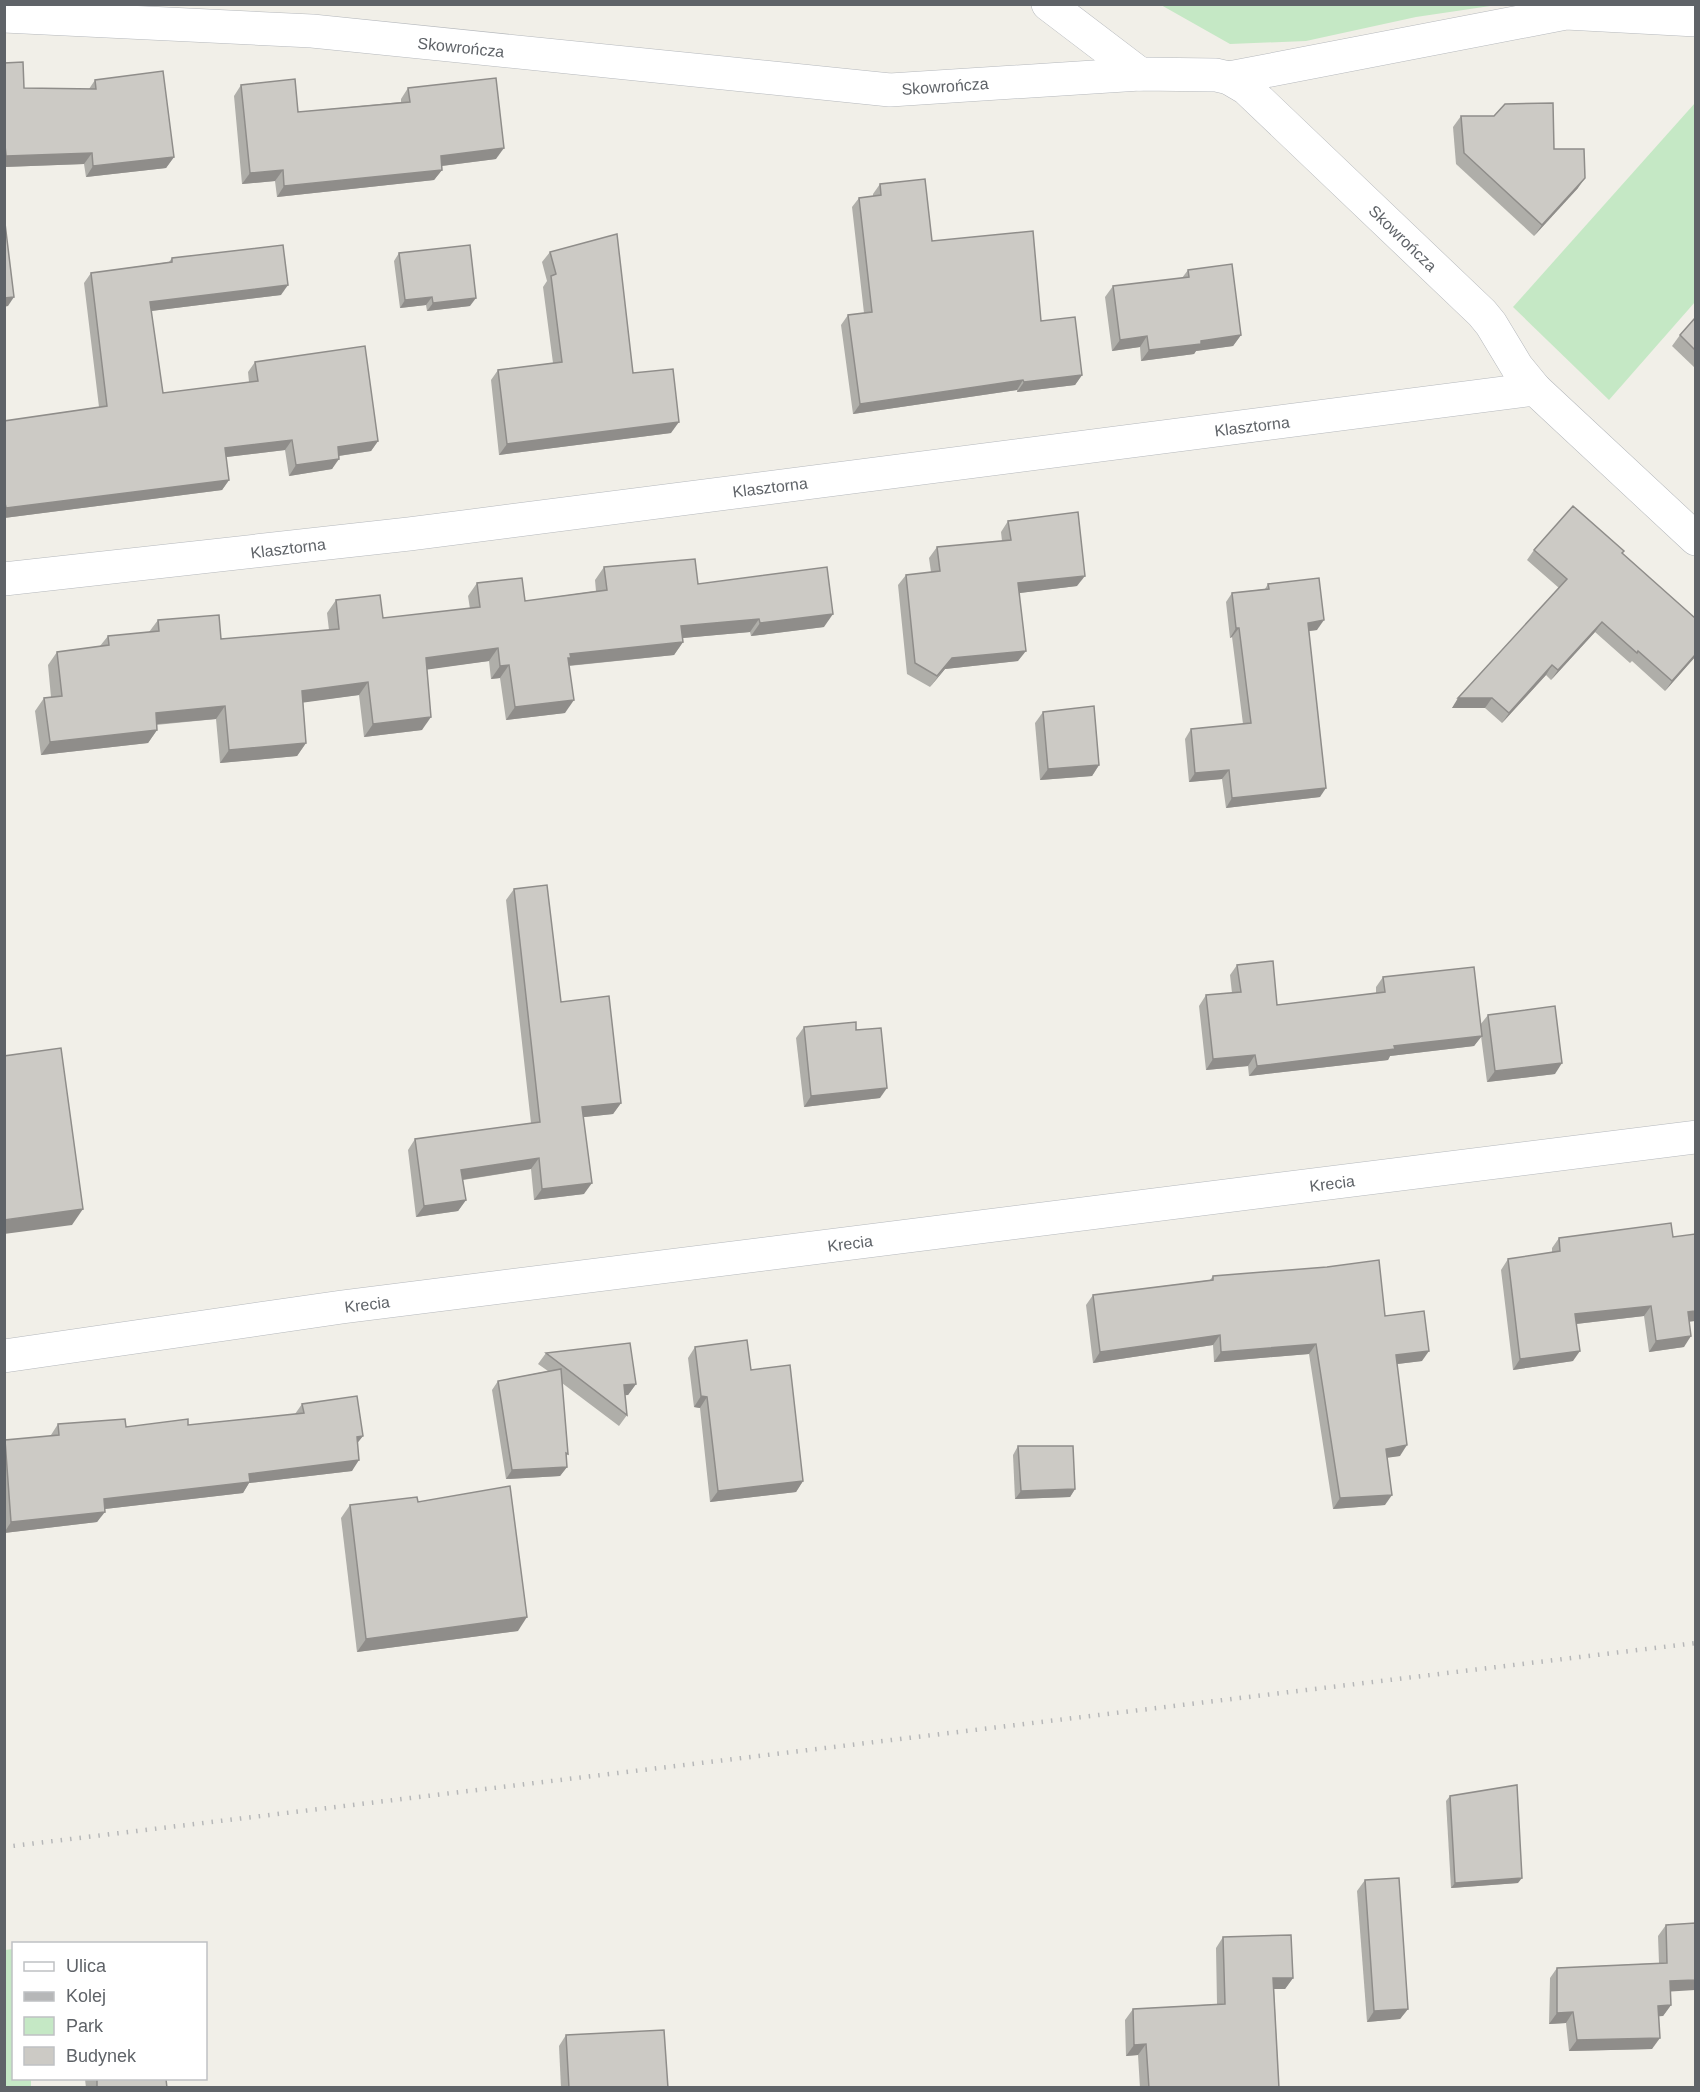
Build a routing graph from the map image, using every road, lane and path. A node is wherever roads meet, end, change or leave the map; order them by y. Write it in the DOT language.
graph roads {
  1 [pos="1048,4"];
  2 [pos="4,16"];
  3 [pos="1695,20"];
  4 [pos="1140,74"];
  5 [pos="1229,78"];
  6 [pos="1535,389"];
  7 [pos="1695,539"];
  8 [pos="4,579"];
  9 [pos="1695,1137"];
  10 [pos="4,1356"];
  1 -- 4 [label="street"];
  2 -- 4 [label="street, Skowrończa"];
  3 -- 5 [label="street"];
  4 -- 5 [label="street, Skowrończa"];
  5 -- 6 [label="street, Skowrończa"];
  6 -- 7 [label="street, Skowrończa"];
  6 -- 8 [label="street, Klasztorna"];
  9 -- 10 [label="street, Krecia"];
}
